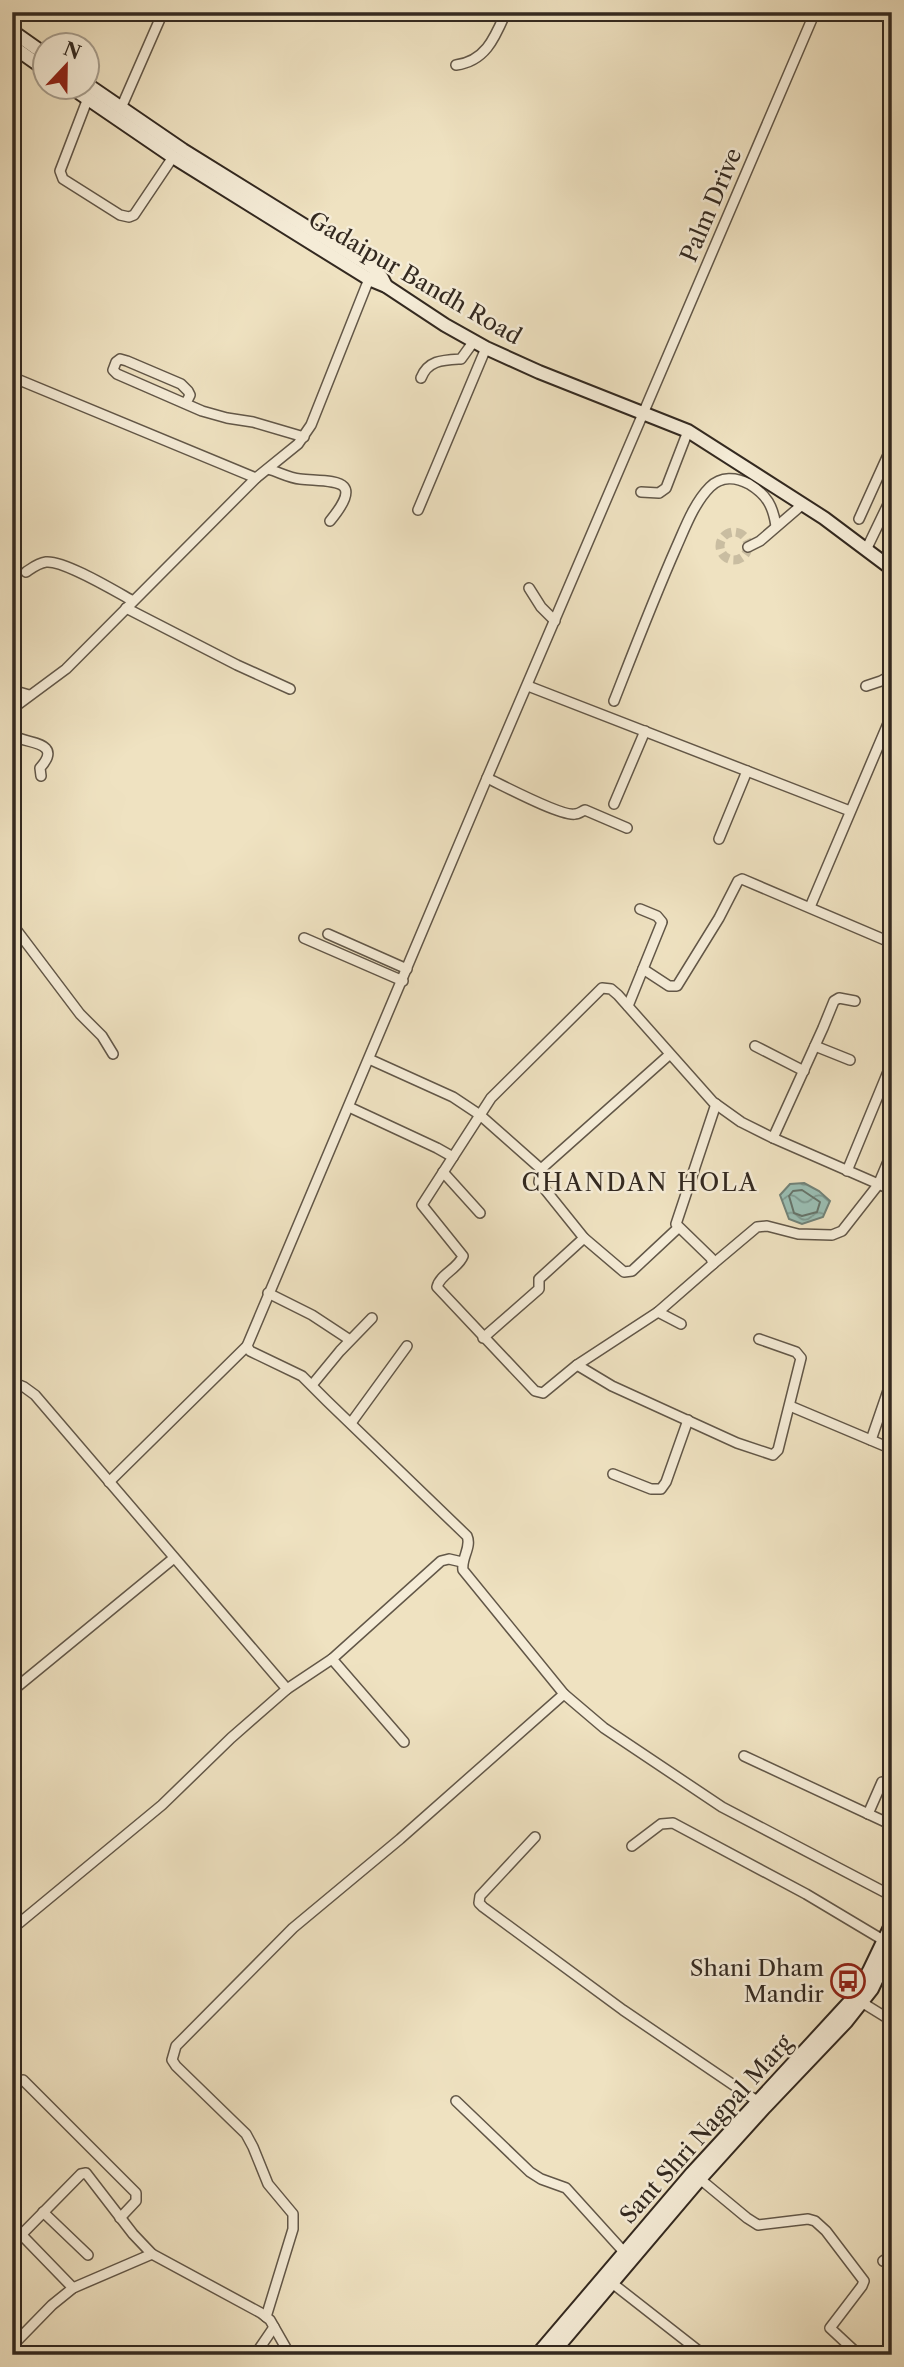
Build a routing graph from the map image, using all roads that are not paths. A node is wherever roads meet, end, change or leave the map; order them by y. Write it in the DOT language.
graph roads {
  1 [pos="163,12"];
  2 [pos="506,12"];
  3 [pos="815,12"];
  4 [pos="12,31"];
  5 [pos="32,45"];
  6 [pos="12,46"];
  7 [pos="32,60"];
  8 [pos="456,65"];
  9 [pos="102,95"];
  10 [pos="86,102"];
  11 [pos="94,102"];
  12 [pos="121,108"];
  13 [pos="173,157"];
  14 [pos="369,279"];
  15 [pos="386,286"];
  16 [pos="474,341"];
  17 [pos="486,348"];
  18 [pos="12,377"];
  19 [pos="421,378"];
  20 [pos="186,403"];
  21 [pos="643,413"];
  22 [pos="688,431"];
  23 [pos="304,437"];
  24 [pos="892,446"];
  25 [pos="268,469"];
  26 [pos="256,478"];
  27 [pos="641,492"];
  28 [pos="892,496"];
  29 [pos="803,504"];
  30 [pos="418,510"];
  31 [pos="859,519"];
  32 [pos="330,521"];
  33 [pos="776,526"];
  34 [pos="748,547"];
  35 [pos="866,550"];
  36 [pos="892,569"];
  37 [pos="26,572"];
  38 [pos="529,588"];
  39 [pos="129,604"];
  40 [pos="555,621"];
  41 [pos="892,675"];
  42 [pos="528,686"];
  43 [pos="866,686"];
  44 [pos="290,689"];
  45 [pos="12,690"];
  46 [pos="29,695"];
  47 [pos="614,701"];
  48 [pos="12,709"];
  49 [pos="892,714"];
  50 [pos="645,731"];
  51 [pos="12,735"];
  52 [pos="747,771"];
  53 [pos="41,776"];
  54 [pos="487,778"];
  55 [pos="614,804"];
  56 [pos="850,811"];
  57 [pos="627,828"];
  58 [pos="719,839"];
  59 [pos="810,907"];
  60 [pos="639,909"];
  61 [pos="12,924"];
  62 [pos="328,934"];
  63 [pos="304,938"];
  64 [pos="892,943"];
  65 [pos="407,969"];
  66 [pos="643,970"];
  67 [pos="402,981"];
  68 [pos="855,1002"];
  69 [pos="628,1006"];
  70 [pos="755,1046"];
  71 [pos="815,1046"];
  72 [pos="113,1054"];
  73 [pos="669,1055"];
  74 [pos="369,1059"];
  75 [pos="850,1060"];
  76 [pos="892,1062"];
  77 [pos="804,1071"];
  78 [pos="716,1104"];
  79 [pos="349,1107"];
  80 [pos="480,1115"];
  81 [pos="773,1138"];
  82 [pos="892,1153"];
  83 [pos="453,1157"];
  84 [pos="541,1169"];
  85 [pos="847,1171"];
  86 [pos="443,1172"];
  87 [pos="878,1185"];
  88 [pos="892,1190"];
  89 [pos="480,1213"];
  90 [pos="678,1228"];
  91 [pos="584,1238"];
  92 [pos="713,1264"];
  93 [pos="268,1293"];
  94 [pos="658,1312"];
  95 [pos="372,1318"];
  96 [pos="681,1324"];
  97 [pos="483,1338"];
  98 [pos="759,1339"];
  99 [pos="350,1340"];
  100 [pos="247,1346"];
  101 [pos="407,1346"];
  102 [pos="577,1365"];
  103 [pos="892,1379"];
  104 [pos="12,1382"];
  105 [pos="312,1385"];
  106 [pos="790,1406"];
  107 [pos="688,1420"];
  108 [pos="351,1423"];
  109 [pos="872,1440"];
  110 [pos="892,1449"];
  111 [pos="613,1474"];
  112 [pos="109,1482"];
  113 [pos="174,1558"];
  114 [pos="462,1562"];
  115 [pos="332,1659"];
  116 [pos="287,1689"];
  117 [pos="12,1691"];
  118 [pos="564,1694"];
  119 [pos="404,1742"];
  120 [pos="744,1756"];
  121 [pos="883,1782"];
  122 [pos="868,1814"];
  123 [pos="892,1825"];
  124 [pos="535,1837"];
  125 [pos="632,1846"];
  126 [pos="892,1896"];
  127 [pos="892,1923"];
  128 [pos="12,1929"];
  129 [pos="888,1943"];
  130 [pos="858,2000"];
  131 [pos="892,2021"];
  132 [pos="23,2080"];
  133 [pos="456,2101"];
  134 [pos="757,2101"];
  135 [pos="12,2177"];
  136 [pos="700,2179"];
  137 [pos="12,2189"];
  138 [pos="43,2211"];
  139 [pos="120,2218"];
  140 [pos="12,2225"];
  141 [pos="22,2234"];
  142 [pos="624,2252"];
  143 [pos="152,2254"];
  144 [pos="88,2255"];
  145 [pos="892,2255"];
  146 [pos="883,2262"];
  147 [pos="612,2283"];
  148 [pos="73,2288"];
  149 [pos="266,2317"];
  150 [pos="274,2327"];
  151 [pos="12,2346"];
  152 [pos="257,2354"];
  153 [pos="290,2355"];
  154 [pos="537,2355"];
  155 [pos="551,2355"];
  156 [pos="704,2355"];
  157 [pos="859,2355"];
  1 -- 12 [label="street"];
  2 -- 8 [label="street"];
  3 -- 21 [label="street, Palm Drive"];
  4 -- 5 [label="street"];
  6 -- 7 [label="street"];
  9 -- 12 [label="street"];
  10 -- 13 [label="street"];
  11 -- 13 [label="street, Gadaipur Bandh Road"];
  12 -- 15 [label="street"];
  13 -- 14 [label="street, Gadaipur Bandh Road"];
  14 -- 15 [label="street, Gadaipur Bandh Road"];
  14 -- 23 [label="street"];
  15 -- 16 [label="street, Gadaipur Bandh Road"];
  16 -- 17 [label="street, Gadaipur Bandh Road"];
  16 -- 19 [label="street"];
  17 -- 21 [label="street, Gadaipur Bandh Road"];
  17 -- 30 [label="street"];
  18 -- 26 [label="street"];
  20 -- 20 [label="street"];
  20 -- 23 [label="street"];
  21 -- 22 [label="street, Gadaipur Bandh Road"];
  21 -- 40 [label="street, Palm Drive"];
  22 -- 27 [label="street"];
  22 -- 29 [label="street, Gadaipur Bandh Road"];
  23 -- 25 [label="street"];
  24 -- 31 [label="street"];
  25 -- 26 [label="street"];
  25 -- 32 [label="street"];
  26 -- 39 [label="street"];
  28 -- 35 [label="street"];
  29 -- 33 [label="street"];
  29 -- 35 [label="street, Gadaipur Bandh Road"];
  33 -- 34 [label="street"];
  33 -- 47 [label="street"];
  35 -- 36 [label="street, Gadaipur Bandh Road"];
  37 -- 39 [label="street"];
  38 -- 40 [label="street"];
  39 -- 44 [label="street"];
  39 -- 46 [label="street"];
  40 -- 42 [label="street, Palm Drive"];
  41 -- 43 [label="street"];
  42 -- 50 [label="street"];
  42 -- 54 [label="street, Palm Drive"];
  45 -- 46 [label="street"];
  46 -- 48 [label="street"];
  49 -- 56 [label="street"];
  50 -- 52 [label="street"];
  50 -- 55 [label="street"];
  51 -- 53 [label="street"];
  52 -- 56 [label="street"];
  52 -- 58 [label="street"];
  54 -- 57 [label="street"];
  54 -- 65 [label="street, Palm Drive"];
  56 -- 59 [label="street"];
  59 -- 64 [label="street"];
  59 -- 66 [label="street"];
  60 -- 66 [label="street"];
  61 -- 72 [label="street"];
  62 -- 65 [label="street"];
  63 -- 67 [label="street"];
  65 -- 67 [label="street, Palm Drive"];
  66 -- 69 [label="street"];
  67 -- 74 [label="street, Palm Drive"];
  68 -- 71 [label="street"];
  69 -- 73 [label="street"];
  69 -- 80 [label="street"];
  70 -- 77 [label="street"];
  71 -- 75 [label="street"];
  71 -- 77 [label="street"];
  73 -- 78 [label="street"];
  73 -- 84 [label="street"];
  74 -- 79 [label="street, Palm Drive"];
  74 -- 80 [label="street"];
  76 -- 85 [label="street"];
  77 -- 81 [label="street"];
  78 -- 81 [label="street"];
  78 -- 90 [label="street"];
  79 -- 83 [label="street"];
  79 -- 93 [label="street, Palm Drive"];
  80 -- 83 [label="street"];
  80 -- 84 [label="street"];
  81 -- 85 [label="street"];
  82 -- 87 [label="street"];
  83 -- 86 [label="street"];
  84 -- 91 [label="street"];
  85 -- 87 [label="street"];
  86 -- 89 [label="street"];
  86 -- 97 [label="street"];
  87 -- 88 [label="street"];
  87 -- 92 [label="street"];
  90 -- 91 [label="street"];
  90 -- 92 [label="street"];
  91 -- 97 [label="street"];
  92 -- 94 [label="street"];
  93 -- 99 [label="street"];
  93 -- 100 [label="street, Palm Drive"];
  94 -- 96 [label="street"];
  94 -- 102 [label="street"];
  95 -- 99 [label="street"];
  97 -- 102 [label="street"];
  98 -- 106 [label="street"];
  99 -- 105 [label="street"];
  100 -- 105 [label="street"];
  100 -- 112 [label="street"];
  101 -- 108 [label="street"];
  102 -- 107 [label="street"];
  103 -- 109 [label="street"];
  104 -- 112 [label="street"];
  105 -- 108 [label="street"];
  106 -- 107 [label="street"];
  106 -- 109 [label="street"];
  107 -- 111 [label="street"];
  108 -- 114 [label="street"];
  109 -- 110 [label="street"];
  112 -- 113 [label="street"];
  113 -- 116 [label="street"];
  113 -- 117 [label="street"];
  114 -- 115 [label="street"];
  114 -- 118 [label="street"];
  115 -- 116 [label="street"];
  115 -- 119 [label="street"];
  116 -- 128 [label="street"];
  118 -- 126 [label="street"];
  118 -- 149 [label="street"];
  120 -- 122 [label="street"];
  121 -- 122 [label="street"];
  122 -- 123 [label="street"];
  124 -- 134 [label="street"];
  125 -- 129 [label="street"];
  127 -- 129 [label="street, Sant Shri Nagpal Marg"];
  129 -- 130 [label="street, Sant Shri Nagpal Marg"];
  130 -- 131 [label="street"];
  130 -- 134 [label="street, Sant Shri Nagpal Marg"];
  130 -- 136 [label="street, Sant Shri Nagpal Marg"];
  132 -- 139 [label="street"];
  133 -- 142 [label="street"];
  134 -- 142 [label="street, Sant Shri Nagpal Marg"];
  135 -- 137 [label="street"];
  136 -- 147 [label="street, Sant Shri Nagpal Marg"];
  136 -- 157 [label="street"];
  138 -- 139 [label="street"];
  138 -- 141 [label="street"];
  138 -- 144 [label="street"];
  139 -- 143 [label="street"];
  140 -- 141 [label="street"];
  141 -- 148 [label="street"];
  142 -- 154 [label="street, Sant Shri Nagpal Marg"];
  143 -- 148 [label="street"];
  143 -- 149 [label="street"];
  145 -- 146 [label="street"];
  147 -- 155 [label="street, Sant Shri Nagpal Marg"];
  147 -- 156 [label="street"];
  148 -- 151 [label="street"];
  149 -- 150 [label="street"];
  150 -- 152 [label="street"];
  150 -- 153 [label="street"];
}
